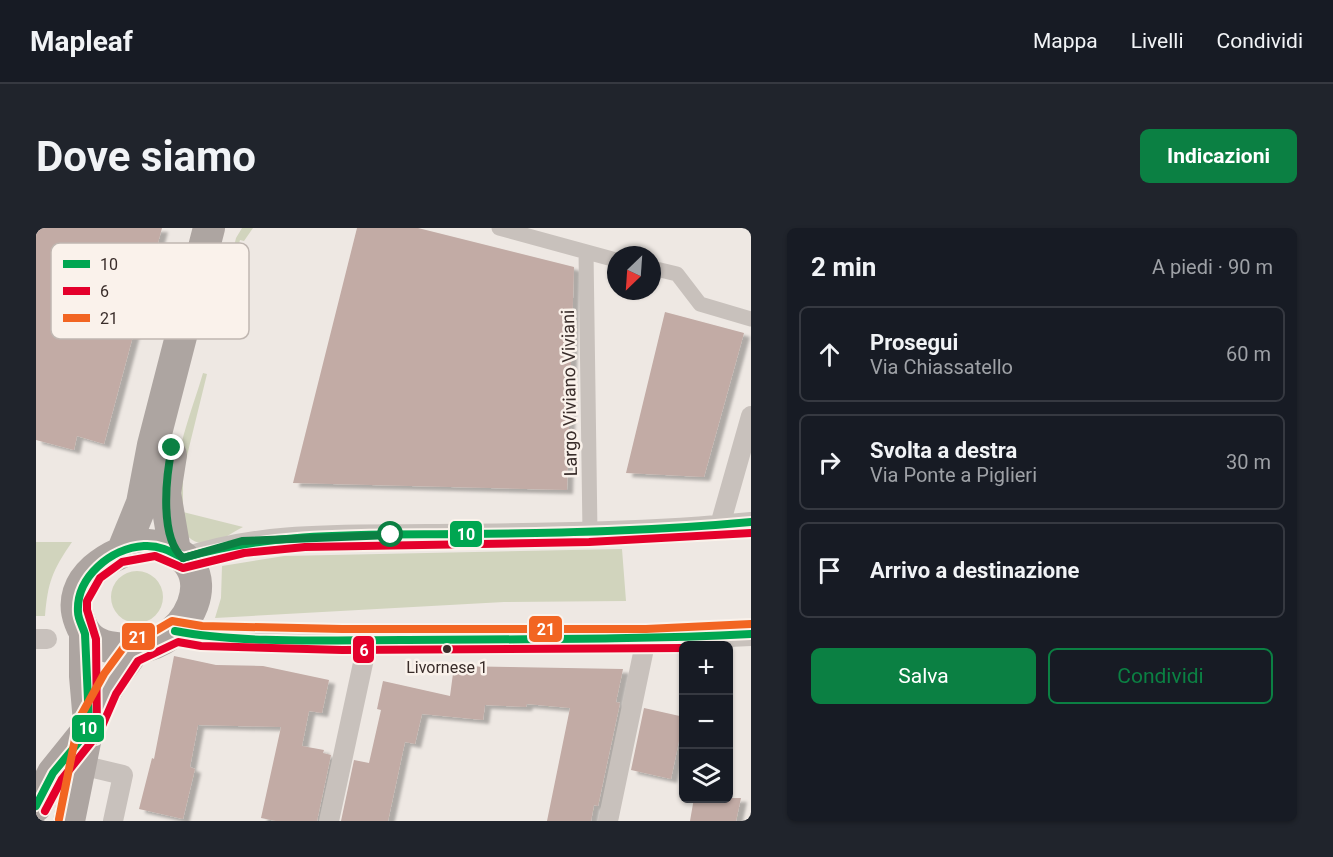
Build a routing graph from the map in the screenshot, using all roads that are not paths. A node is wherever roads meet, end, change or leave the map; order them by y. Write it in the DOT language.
graph roads {
  1 [pos="210,228"];
  2 [pos="231,228"];
  3 [pos="499,228"];
  4 [pos="206,243"];
  5 [pos="227,243"];
  6 [pos="586,252"];
  7 [pos="607,258"];
  8 [pos="661,270"];
  9 [pos="751,320"];
  10 [pos="181,339"];
  11 [pos="202,339"];
  12 [pos="751,416"];
  13 [pos="751,522"];
  14 [pos="720,525"];
  15 [pos="590,533"];
  16 [pos="123,550"];
  17 [pos="179,554"];
  18 [pos="175,631"];
  19 [pos="85,634"];
  20 [pos="751,634"];
  21 [pos="646,639"];
  22 [pos="368,640"];
  23 [pos="135,649"];
  24 [pos="88,727"];
  25 [pos="81,765"];
  26 [pos="36,806"];
  27 [pos="69,821"];
  28 [pos="113,821"];
  29 [pos="329,821"];
  30 [pos="608,821"];
  1 -- 4 [label="main road"];
  2 -- 5 [label="main road"];
  3 -- 6 [label="street"];
  6 -- 7 [label="street"];
  6 -- 15 [label="street, Largo Viviano Viviani"];
  8 -- 9 [label="street"];
  10 -- 16 [label="main road"];
  11 -- 17 [label="main road"];
  12 -- 14 [label="street"];
  13 -- 14 [label="street"];
  14 -- 15 [label="street"];
  15 -- 17 [label="street"];
  16 -- 17 [label="main road"];
  16 -- 19 [label="main road"];
  17 -- 18 [label="main road"];
  18 -- 22 [label="street"];
  18 -- 23 [label="main road"];
  19 -- 23 [label="main road"];
  19 -- 24 [label="main road"];
  20 -- 21 [label="street"];
  21 -- 22 [label="street"];
  21 -- 30 [label="street"];
  22 -- 29 [label="street"];
  23 -- 24 [label="main road"];
  24 -- 25 [label="main road"];
  24 -- 26 [label="main road"];
  25 -- 27 [label="main road"];
  25 -- 28 [label="street"];
}
